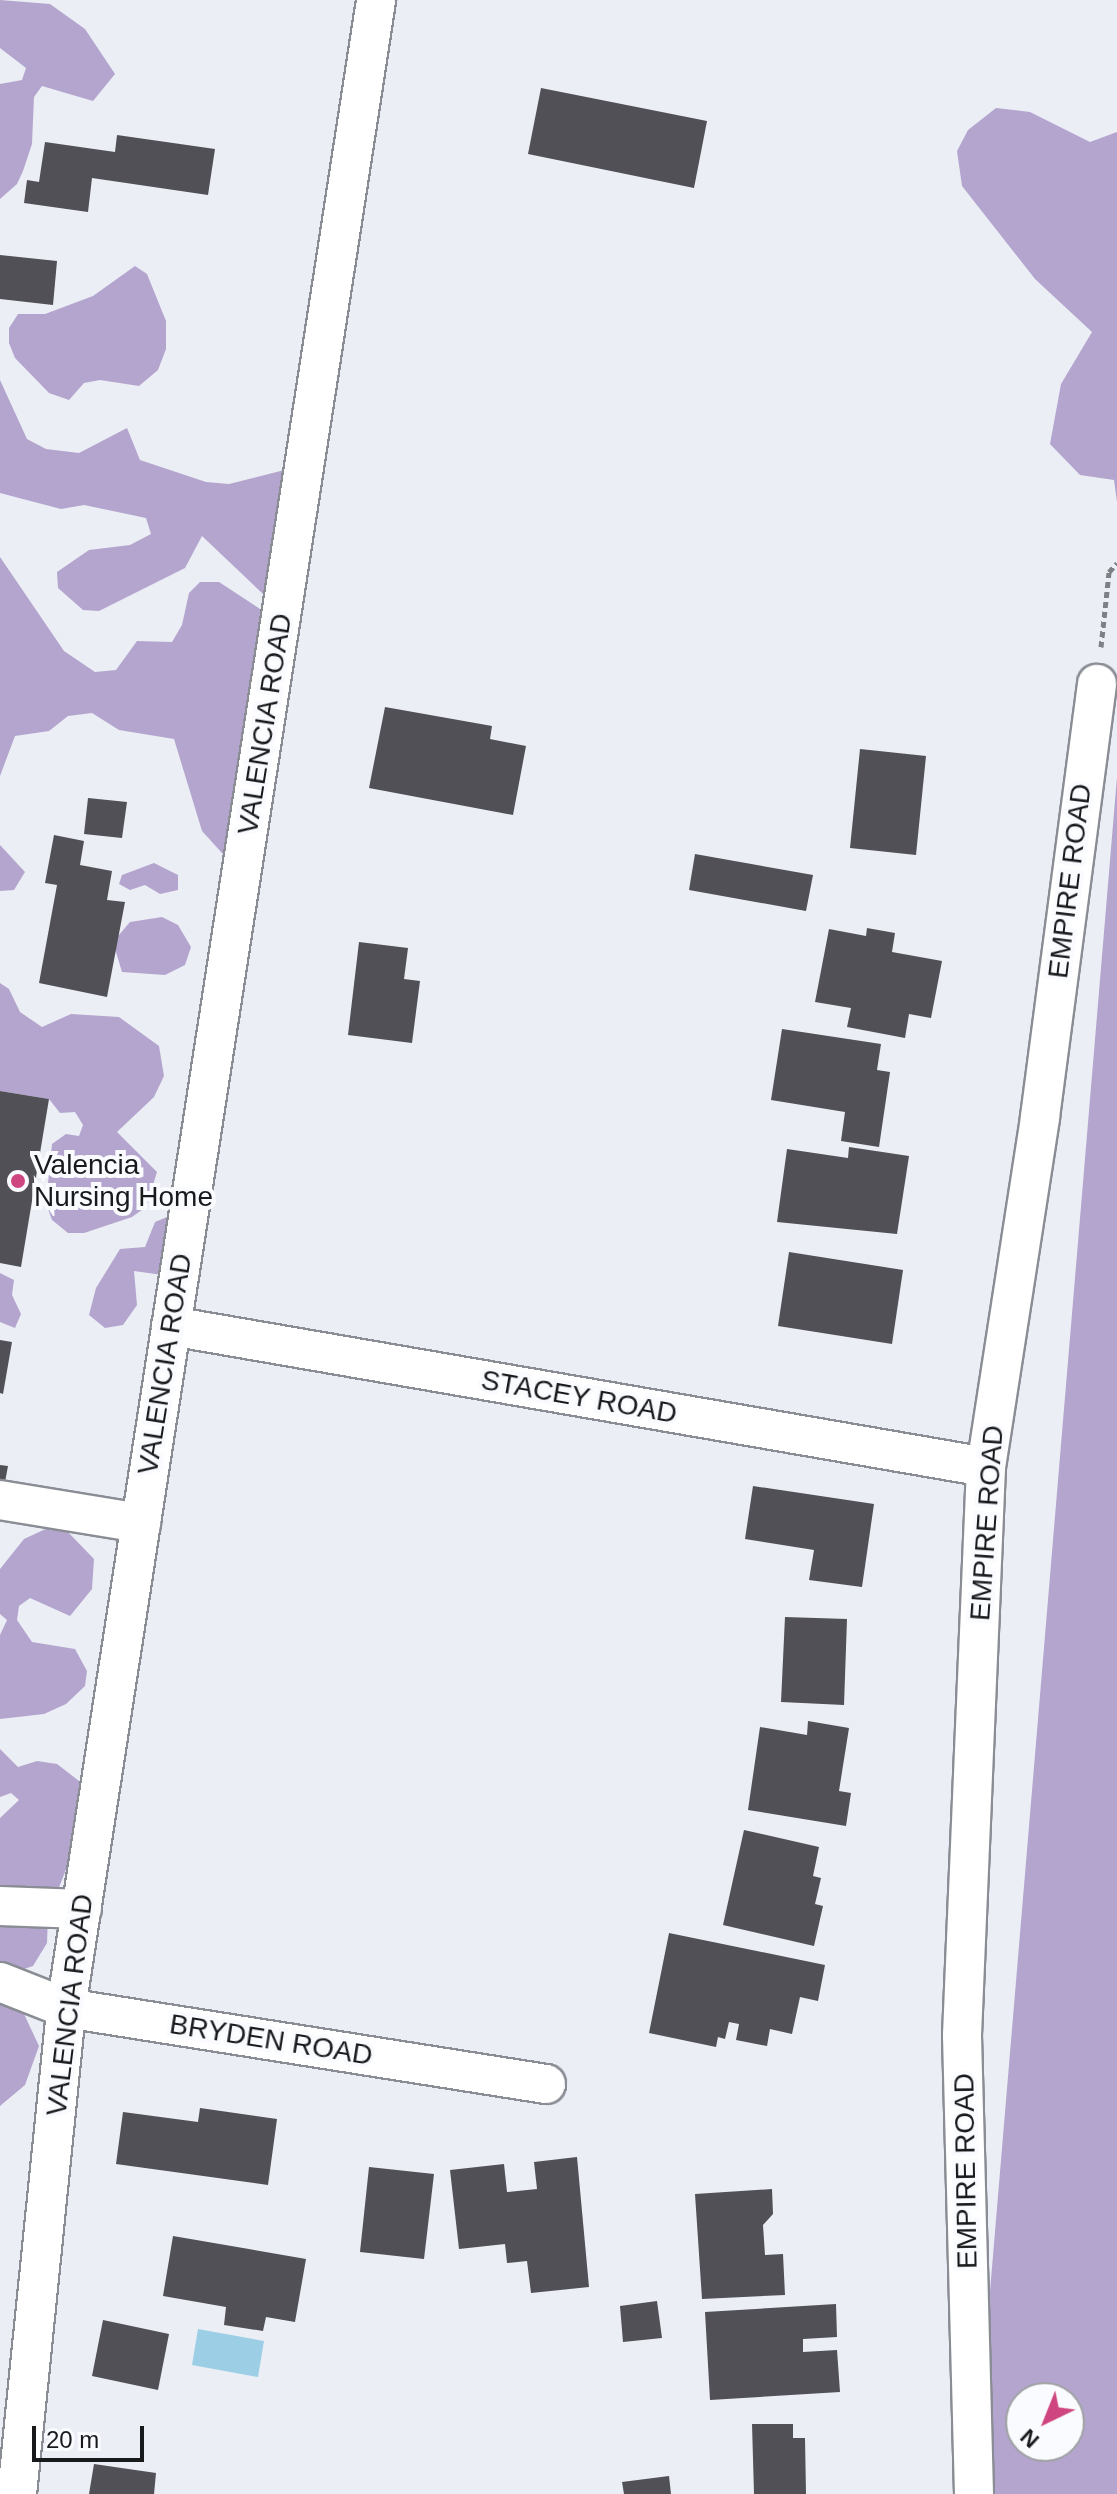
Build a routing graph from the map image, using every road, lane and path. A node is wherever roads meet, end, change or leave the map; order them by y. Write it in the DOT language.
graph roads {
  1 [pos="376,0"];
  2 [pos="1117,563"];
  3 [pos="1097,684"];
  4 [pos="171,1326"];
  5 [pos="986,1467"];
  6 [pos="0,1500"];
  7 [pos="141,1523"];
  8 [pos="0,1906"];
  9 [pos="82,1909"];
  10 [pos="0,1982"];
  11 [pos="66,2008"];
  12 [pos="546,2084"];
  13 [pos="17,2494"];
  14 [pos="974,2494"];
  1 -- 4 [label="street, VALENCIA ROAD"];
  2 -- 3 [label="path"];
  3 -- 5 [label="street, EMPIRE ROAD"];
  4 -- 5 [label="street, STACEY ROAD"];
  4 -- 7 [label="street, VALENCIA ROAD"];
  5 -- 14 [label="street, EMPIRE ROAD"];
  6 -- 7 [label="street"];
  7 -- 9 [label="street, VALENCIA ROAD"];
  8 -- 9 [label="street"];
  9 -- 11 [label="street, VALENCIA ROAD"];
  10 -- 11 [label="street, BRYDEN ROAD"];
  11 -- 12 [label="street, BRYDEN ROAD"];
  11 -- 13 [label="street, VALENCIA ROAD"];
}
